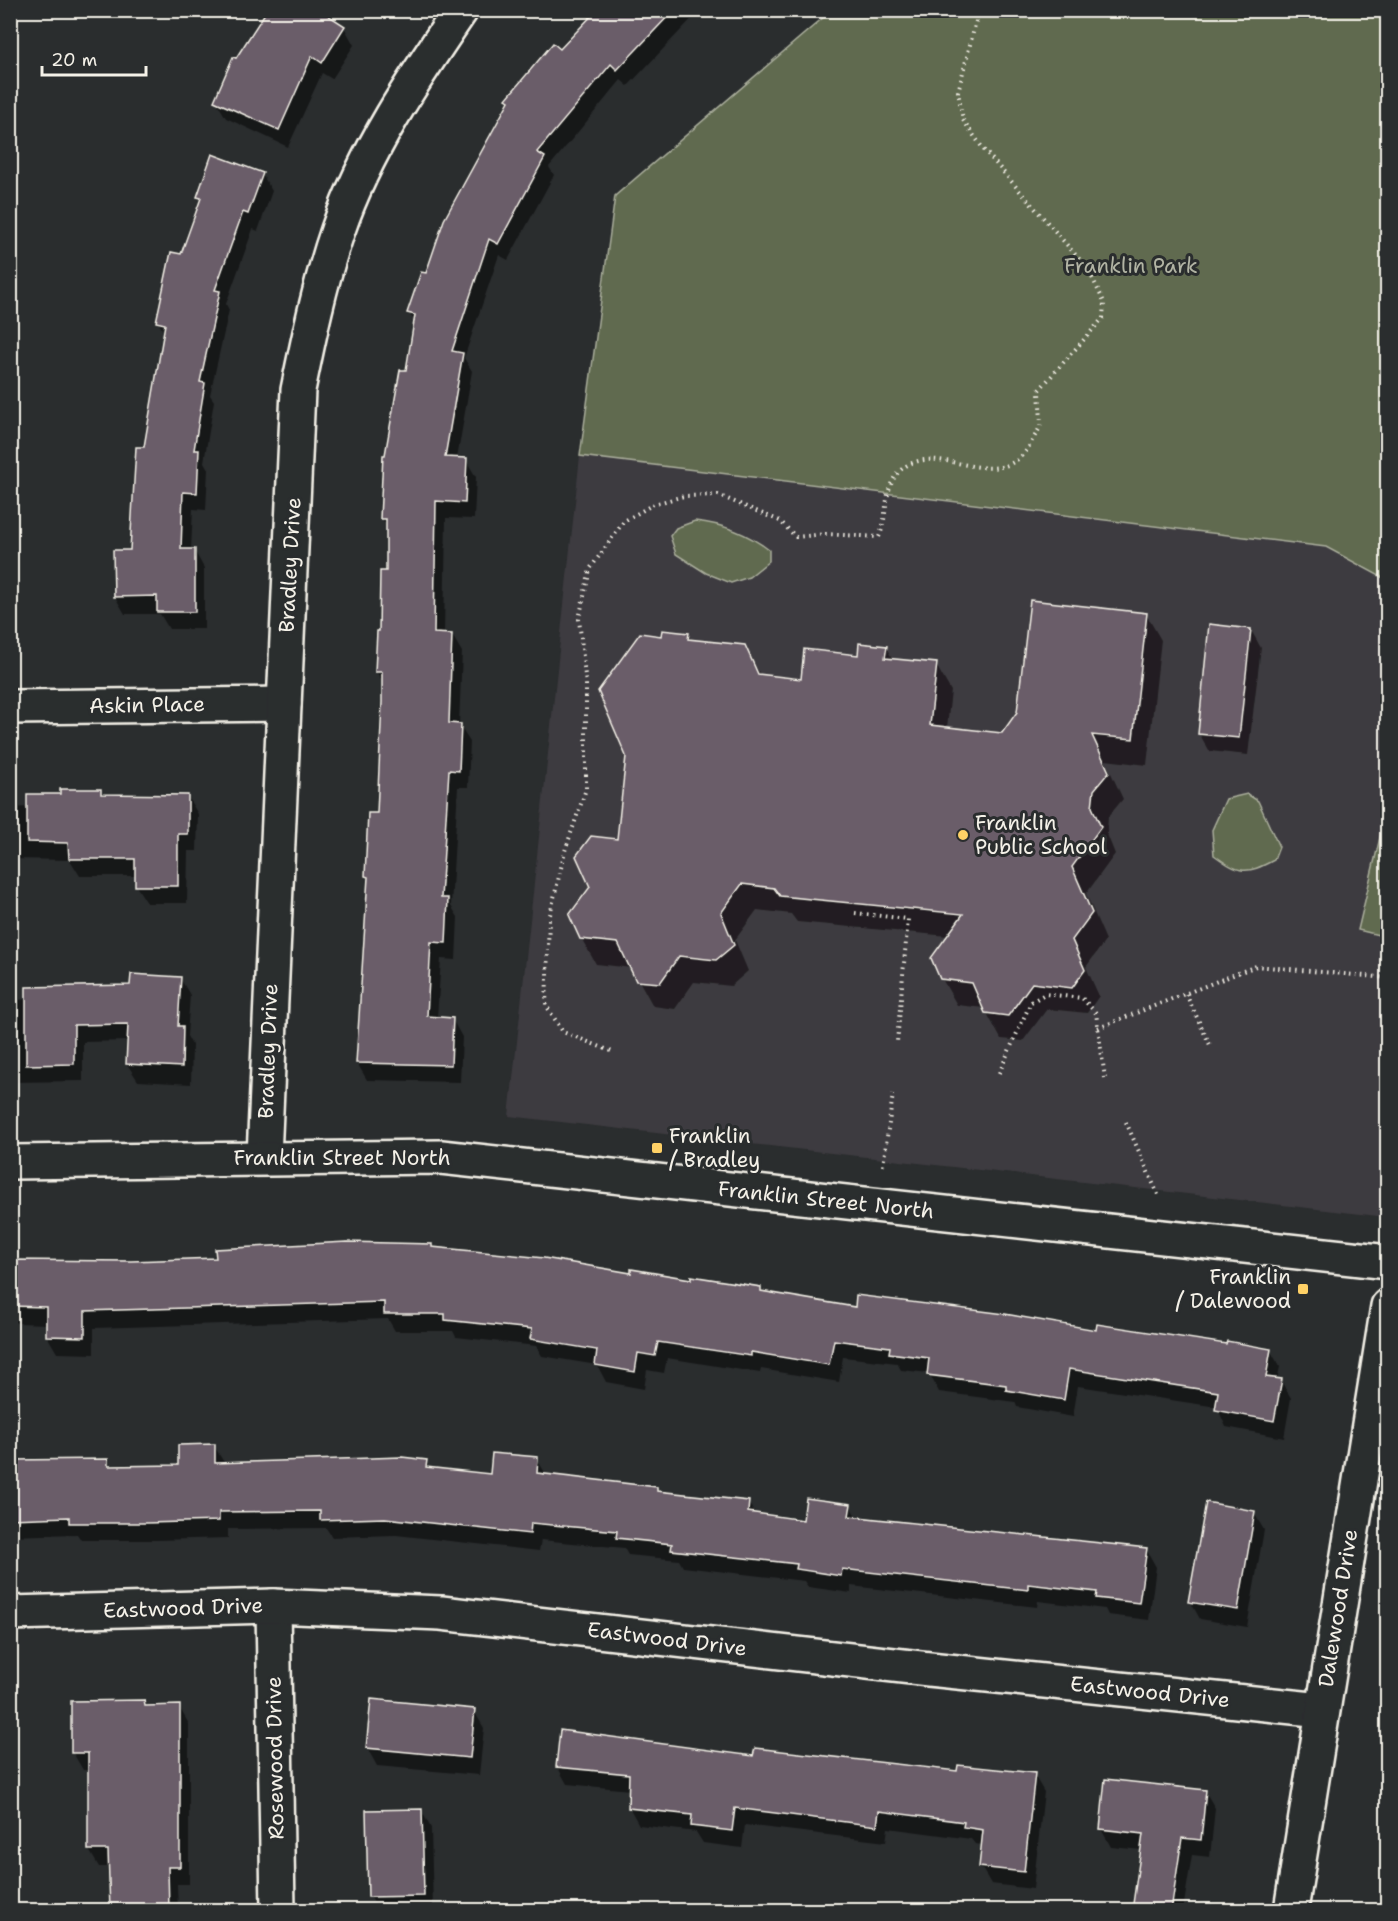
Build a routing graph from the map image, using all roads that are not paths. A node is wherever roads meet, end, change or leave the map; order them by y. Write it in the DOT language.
graph roads {
  1 [pos="461,10"];
  2 [pos="284,704"];
  3 [pos="10,707"];
  4 [pos="264,1157"];
  5 [pos="10,1162"];
  6 [pos="1388,1262"];
  7 [pos="1388,1306"];
  8 [pos="273,1606"];
  9 [pos="10,1613"];
  10 [pos="1322,1710"];
  11 [pos="278,1911"];
  12 [pos="1291,1911"];
  1 -- 2 [label="street, Bradley Drive"];
  2 -- 3 [label="street, Askin Place"];
  2 -- 4 [label="street, Bradley Drive"];
  4 -- 5 [label="street, Franklin Street North"];
  4 -- 6 [label="street, Franklin Street North"];
  7 -- 10 [label="street, Dalewood Drive"];
  8 -- 9 [label="street, Eastwood Drive"];
  8 -- 10 [label="street, Eastwood Drive"];
  8 -- 11 [label="street, Rosewood Drive"];
  10 -- 12 [label="street, Dalewood Drive"];
}
